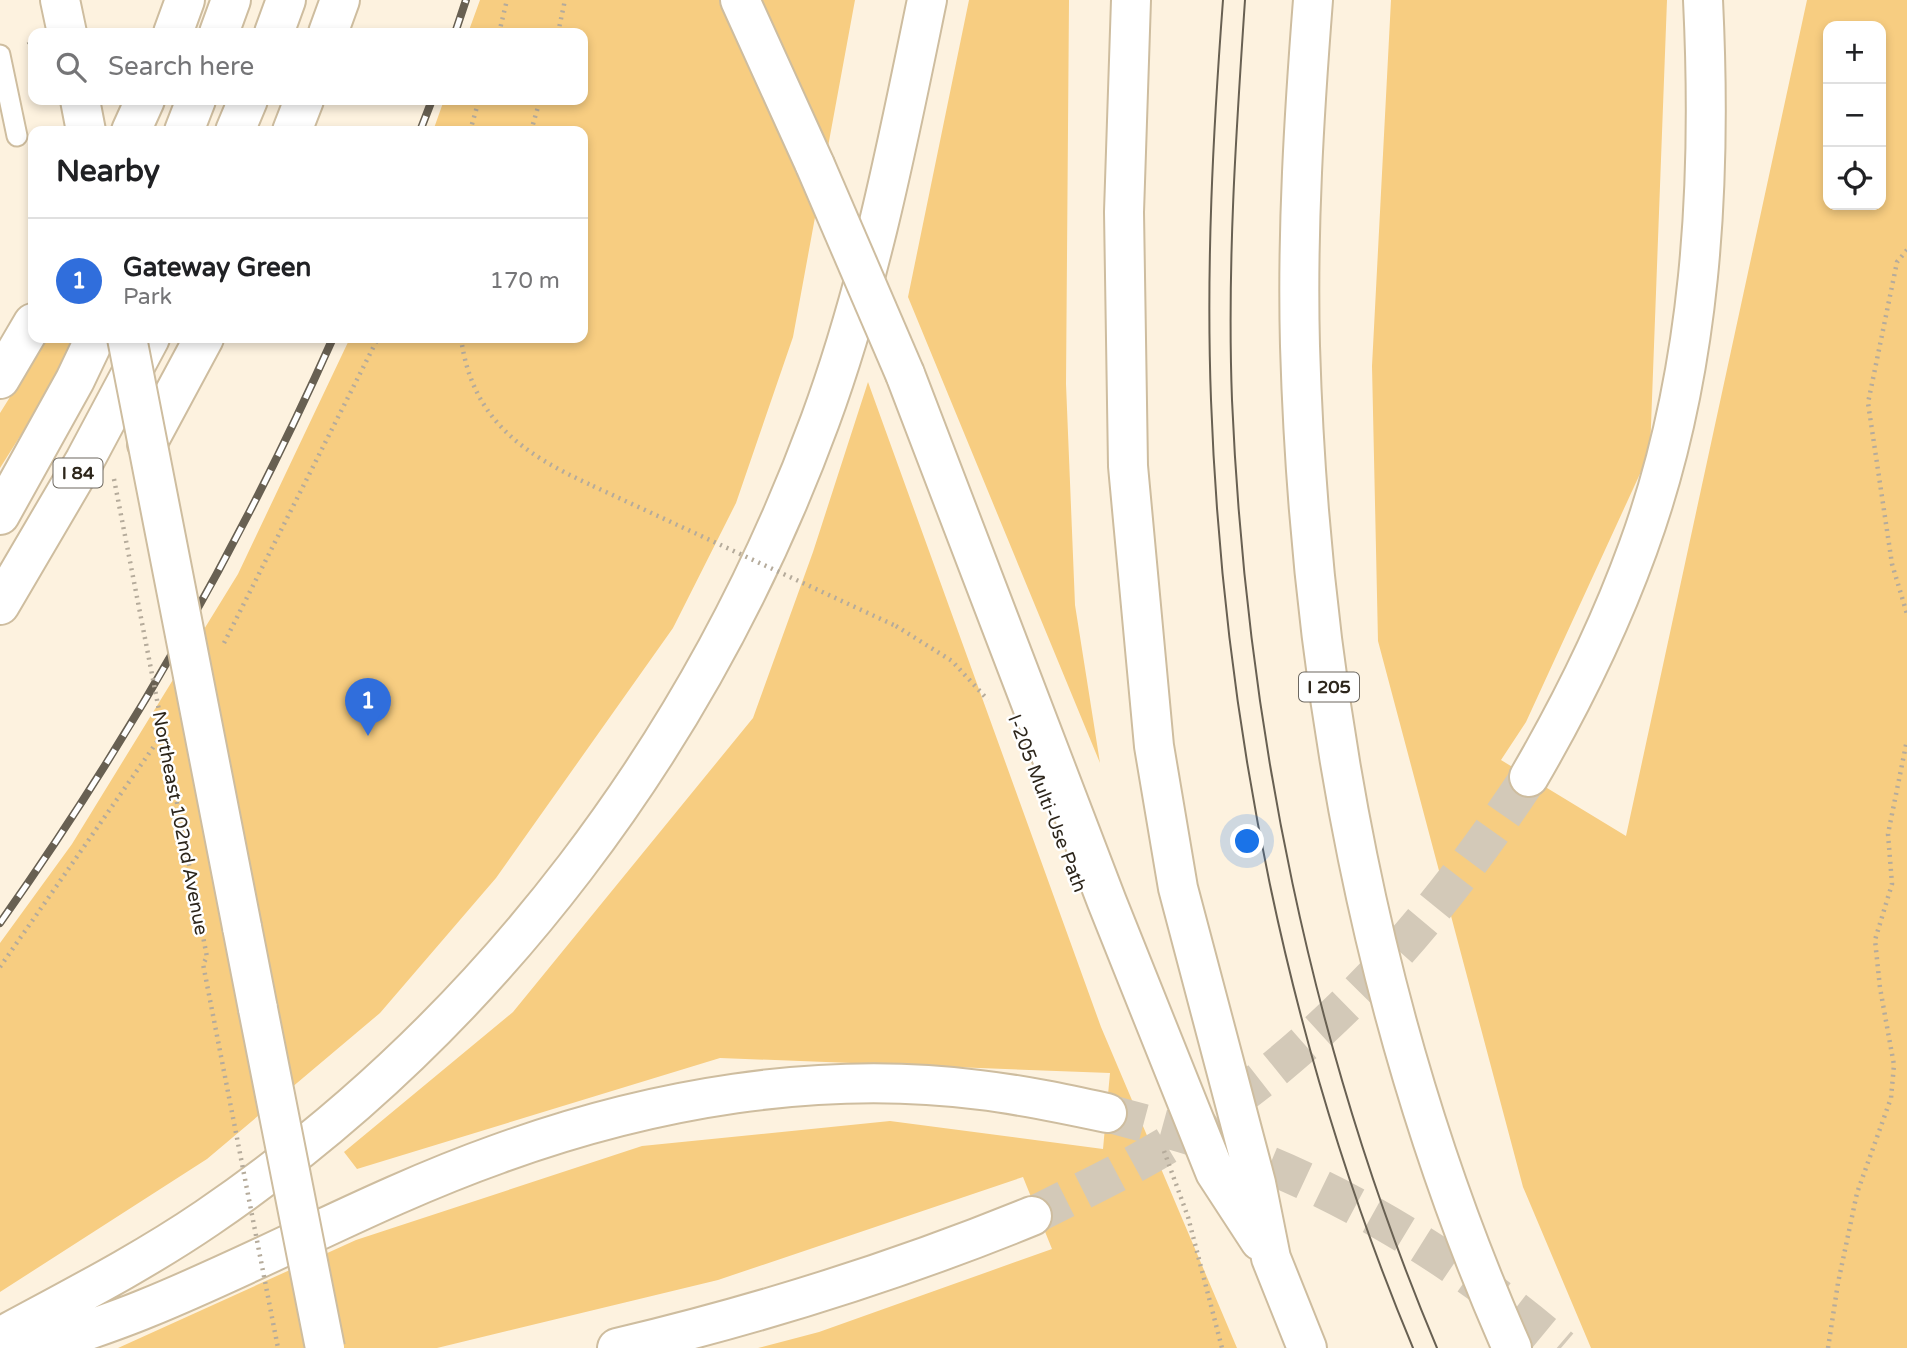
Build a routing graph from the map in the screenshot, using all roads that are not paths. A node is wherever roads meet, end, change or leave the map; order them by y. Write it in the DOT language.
graph roads {
  1 [pos="60,0"];
  2 [pos="185,0"];
  3 [pos="231,0"];
  4 [pos="286,0"];
  5 [pos="340,0"];
  6 [pos="740,0"];
  7 [pos="927,0"];
  8 [pos="1131,0"];
  9 [pos="1314,0"];
  10 [pos="1703,0"];
  11 [pos="66,28"];
  12 [pos="175,28"];
  13 [pos="221,28"];
  14 [pos="276,28"];
  15 [pos="330,28"];
  16 [pos="0,55"];
  17 [pos="81,105"];
  18 [pos="143,105"];
  19 [pos="194,105"];
  20 [pos="246,105"];
  21 [pos="302,105"];
  22 [pos="85,126"];
  23 [pos="133,126"];
  24 [pos="186,126"];
  25 [pos="237,126"];
  26 [pos="294,126"];
  27 [pos="17,136"];
  28 [pos="28,331"];
  29 [pos="93,343"];
  30 [pos="128,343"];
  31 [pos="147,343"];
  32 [pos="201,343"];
  33 [pos="0,379"];
  34 [pos="148,444"];
  35 [pos="0,515"];
  36 [pos="0,605"];
  37 [pos="1530,777"];
  38 [pos="1107,1113"];
  39 [pos="288,1158"];
  40 [pos="1032,1216"];
  41 [pos="1271,1258"];
  42 [pos="0,1337"];
  43 [pos="36,1348"];
  44 [pos="325,1348"];
  45 [pos="617,1348"];
  46 [pos="1307,1348"];
  47 [pos="1512,1348"];
  1 -- 11 [label="main road"];
  2 -- 12 [label="main road"];
  3 -- 13 [label="main road"];
  4 -- 14 [label="main road"];
  5 -- 15 [label="main road"];
  6 -- 41 [label="main road, bridge"];
  7 -- 39 [label="main road"];
  8 -- 41 [label="main road"];
  9 -- 47 [label="main road, I 205"];
  10 -- 37 [label="main road"];
  16 -- 27 [label="lane"];
  17 -- 22 [label="main road"];
  18 -- 23 [label="main road"];
  19 -- 24 [label="main road"];
  20 -- 25 [label="main road"];
  21 -- 26 [label="main road"];
  28 -- 33 [label="main road"];
  29 -- 35 [label="main road, I 84"];
  30 -- 34 [label="main road, Northeast 102nd Avenue, bridge"];
  31 -- 36 [label="main road, I 84"];
  32 -- 34 [label="main road"];
  34 -- 39 [label="main road, Northeast 102nd Avenue, bridge"];
  38 -- 43 [label="main road"];
  39 -- 42 [label="main road"];
  39 -- 44 [label="main road, Northeast 102nd Avenue, bridge"];
  40 -- 45 [label="main road"];
  41 -- 46 [label="main road"];
}
